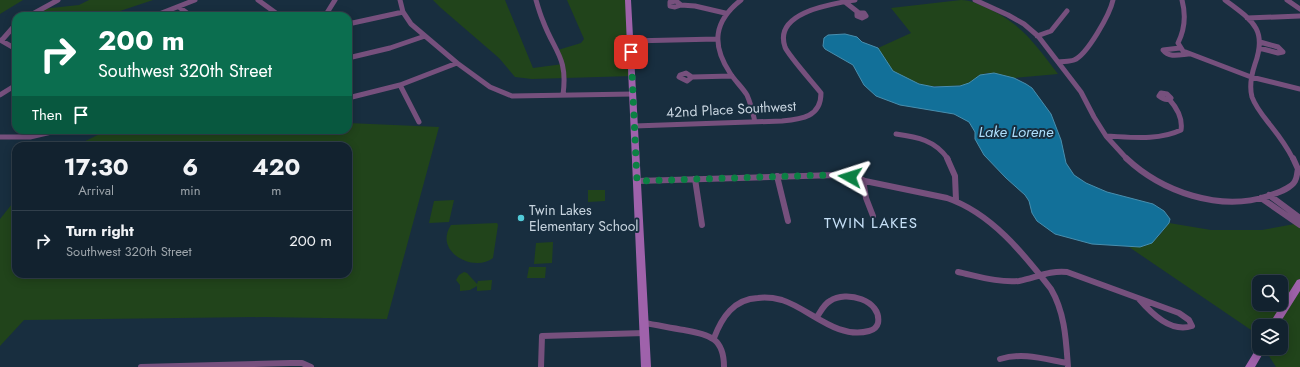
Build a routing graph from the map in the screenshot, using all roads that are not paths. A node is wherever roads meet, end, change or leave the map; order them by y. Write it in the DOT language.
graph roads {
  1 [pos="58,0"];
  2 [pos="195,0"];
  3 [pos="258,0"];
  4 [pos="335,0"];
  5 [pos="400,0"];
  6 [pos="536,0"];
  7 [pos="628,0"];
  8 [pos="741,0"];
  9 [pos="855,0"];
  10 [pos="975,0"];
  11 [pos="1113,0"];
  12 [pos="1182,0"];
  13 [pos="1225,0"];
  14 [pos="1287,0"];
  15 [pos="845,2"];
  16 [pos="681,4"];
  17 [pos="179,7"];
  18 [pos="1300,9"];
  19 [pos="1067,11"];
  20 [pos="36,12"];
  21 [pos="165,12"];
  22 [pos="186,12"];
  23 [pos="274,12"];
  24 [pos="328,12"];
  25 [pos="403,12"];
  26 [pos="725,13"];
  27 [pos="859,13"];
  28 [pos="1300,16"];
  29 [pos="1248,18"];
  30 [pos="352,23"];
  31 [pos="12,28"];
  32 [pos="425,36"];
  33 [pos="1037,36"];
  34 [pos="717,39"];
  35 [pos="1,40"];
  36 [pos="630,41"];
  37 [pos="12,47"];
  38 [pos="1184,51"];
  39 [pos="352,57"];
  40 [pos="1058,62"];
  41 [pos="458,63"];
  42 [pos="732,76"];
  43 [pos="692,77"];
  44 [pos="1252,77"];
  45 [pos="400,85"];
  46 [pos="12,88"];
  47 [pos="1300,89"];
  48 [pos="633,94"];
  49 [pos="0,95"];
  50 [pos="563,96"];
  51 [pos="352,97"];
  52 [pos="1169,100"];
  53 [pos="419,122"];
  54 [pos="755,122"];
  55 [pos="634,126"];
  56 [pos="46,134"];
  57 [pos="896,134"];
  58 [pos="1106,136"];
  59 [pos="0,137"];
  60 [pos="1299,169"];
  61 [pos="777,176"];
  62 [pos="695,179"];
  63 [pos="863,180"];
  64 [pos="637,181"];
  65 [pos="1269,195"];
  66 [pos="1261,198"];
  67 [pos="956,200"];
  68 [pos="872,216"];
  69 [pos="1300,218"];
  70 [pos="788,221"];
  71 [pos="702,225"];
  72 [pos="1300,225"];
  73 [pos="958,272"];
  74 [pos="1040,276"];
  75 [pos="1300,283"];
  76 [pos="1139,299"];
  77 [pos="817,317"];
  78 [pos="1277,319"];
  79 [pos="644,323"];
  80 [pos="645,333"];
  81 [pos="714,338"];
  82 [pos="1257,355"];
  83 [pos="1000,359"];
  84 [pos="1068,365"];
  85 [pos="141,367"];
  86 [pos="311,367"];
  87 [pos="541,367"];
  88 [pos="646,367"];
  89 [pos="724,367"];
  90 [pos="1250,367"];
  1 -- 20 [label="street"];
  2 -- 17 [label="street"];
  3 -- 23 [label="street"];
  4 -- 24 [label="street"];
  5 -- 25 [label="street"];
  6 -- 50 [label="street"];
  7 -- 36 [label="main road"];
  8 -- 26 [label="street"];
  9 -- 15 [label="street"];
  10 -- 33 [label="street"];
  11 -- 40 [label="street"];
  12 -- 38 [label="street"];
  13 -- 29 [label="street"];
  14 -- 18 [label="street"];
  15 -- 27 [label="street"];
  15 -- 54 [label="street, 42nd Place Southwest"];
  16 -- 26 [label="street"];
  17 -- 21 [label="street"];
  17 -- 22 [label="street"];
  19 -- 33 [label="street"];
  25 -- 30 [label="street"];
  25 -- 32 [label="street"];
  26 -- 34 [label="street"];
  28 -- 29 [label="street"];
  29 -- 44 [label="street"];
  31 -- 35 [label="street"];
  32 -- 39 [label="street"];
  32 -- 41 [label="street"];
  33 -- 40 [label="street"];
  34 -- 36 [label="street"];
  34 -- 42 [label="street"];
  35 -- 37 [label="street"];
  36 -- 48 [label="main road"];
  38 -- 38 [label="street"];
  38 -- 44 [label="street"];
  40 -- 58 [label="street"];
  41 -- 45 [label="street"];
  41 -- 50 [label="street"];
  42 -- 43 [label="street"];
  42 -- 54 [label="street"];
  44 -- 47 [label="street"];
  44 -- 60 [label="street"];
  45 -- 51 [label="street"];
  45 -- 53 [label="street"];
  46 -- 49 [label="street"];
  48 -- 50 [label="street"];
  48 -- 55 [label="main road"];
  52 -- 58 [label="street"];
  54 -- 55 [label="street, 42nd Place Southwest"];
  55 -- 64 [label="main road"];
  56 -- 59 [label="street"];
  57 -- 67 [label="street"];
  58 -- 66 [label="street"];
  60 -- 65 [label="street"];
  61 -- 62 [label="street"];
  61 -- 63 [label="street"];
  61 -- 70 [label="street"];
  62 -- 64 [label="street"];
  62 -- 71 [label="street"];
  63 -- 67 [label="street"];
  63 -- 68 [label="street"];
  64 -- 79 [label="main road"];
  65 -- 66 [label="street"];
  65 -- 69 [label="street"];
  66 -- 72 [label="street"];
  67 -- 74 [label="street"];
  73 -- 74 [label="street"];
  74 -- 76 [label="street"];
  74 -- 84 [label="street"];
  75 -- 78 [label="main road"];
  76 -- 76 [label="street"];
  77 -- 77 [label="street"];
  77 -- 81 [label="street"];
  79 -- 80 [label="main road"];
  79 -- 81 [label="street"];
  80 -- 87 [label="street"];
  80 -- 88 [label="main road"];
  81 -- 89 [label="street"];
  82 -- 90 [label="main road"];
  83 -- 84 [label="street"];
  85 -- 86 [label="street"];
}
